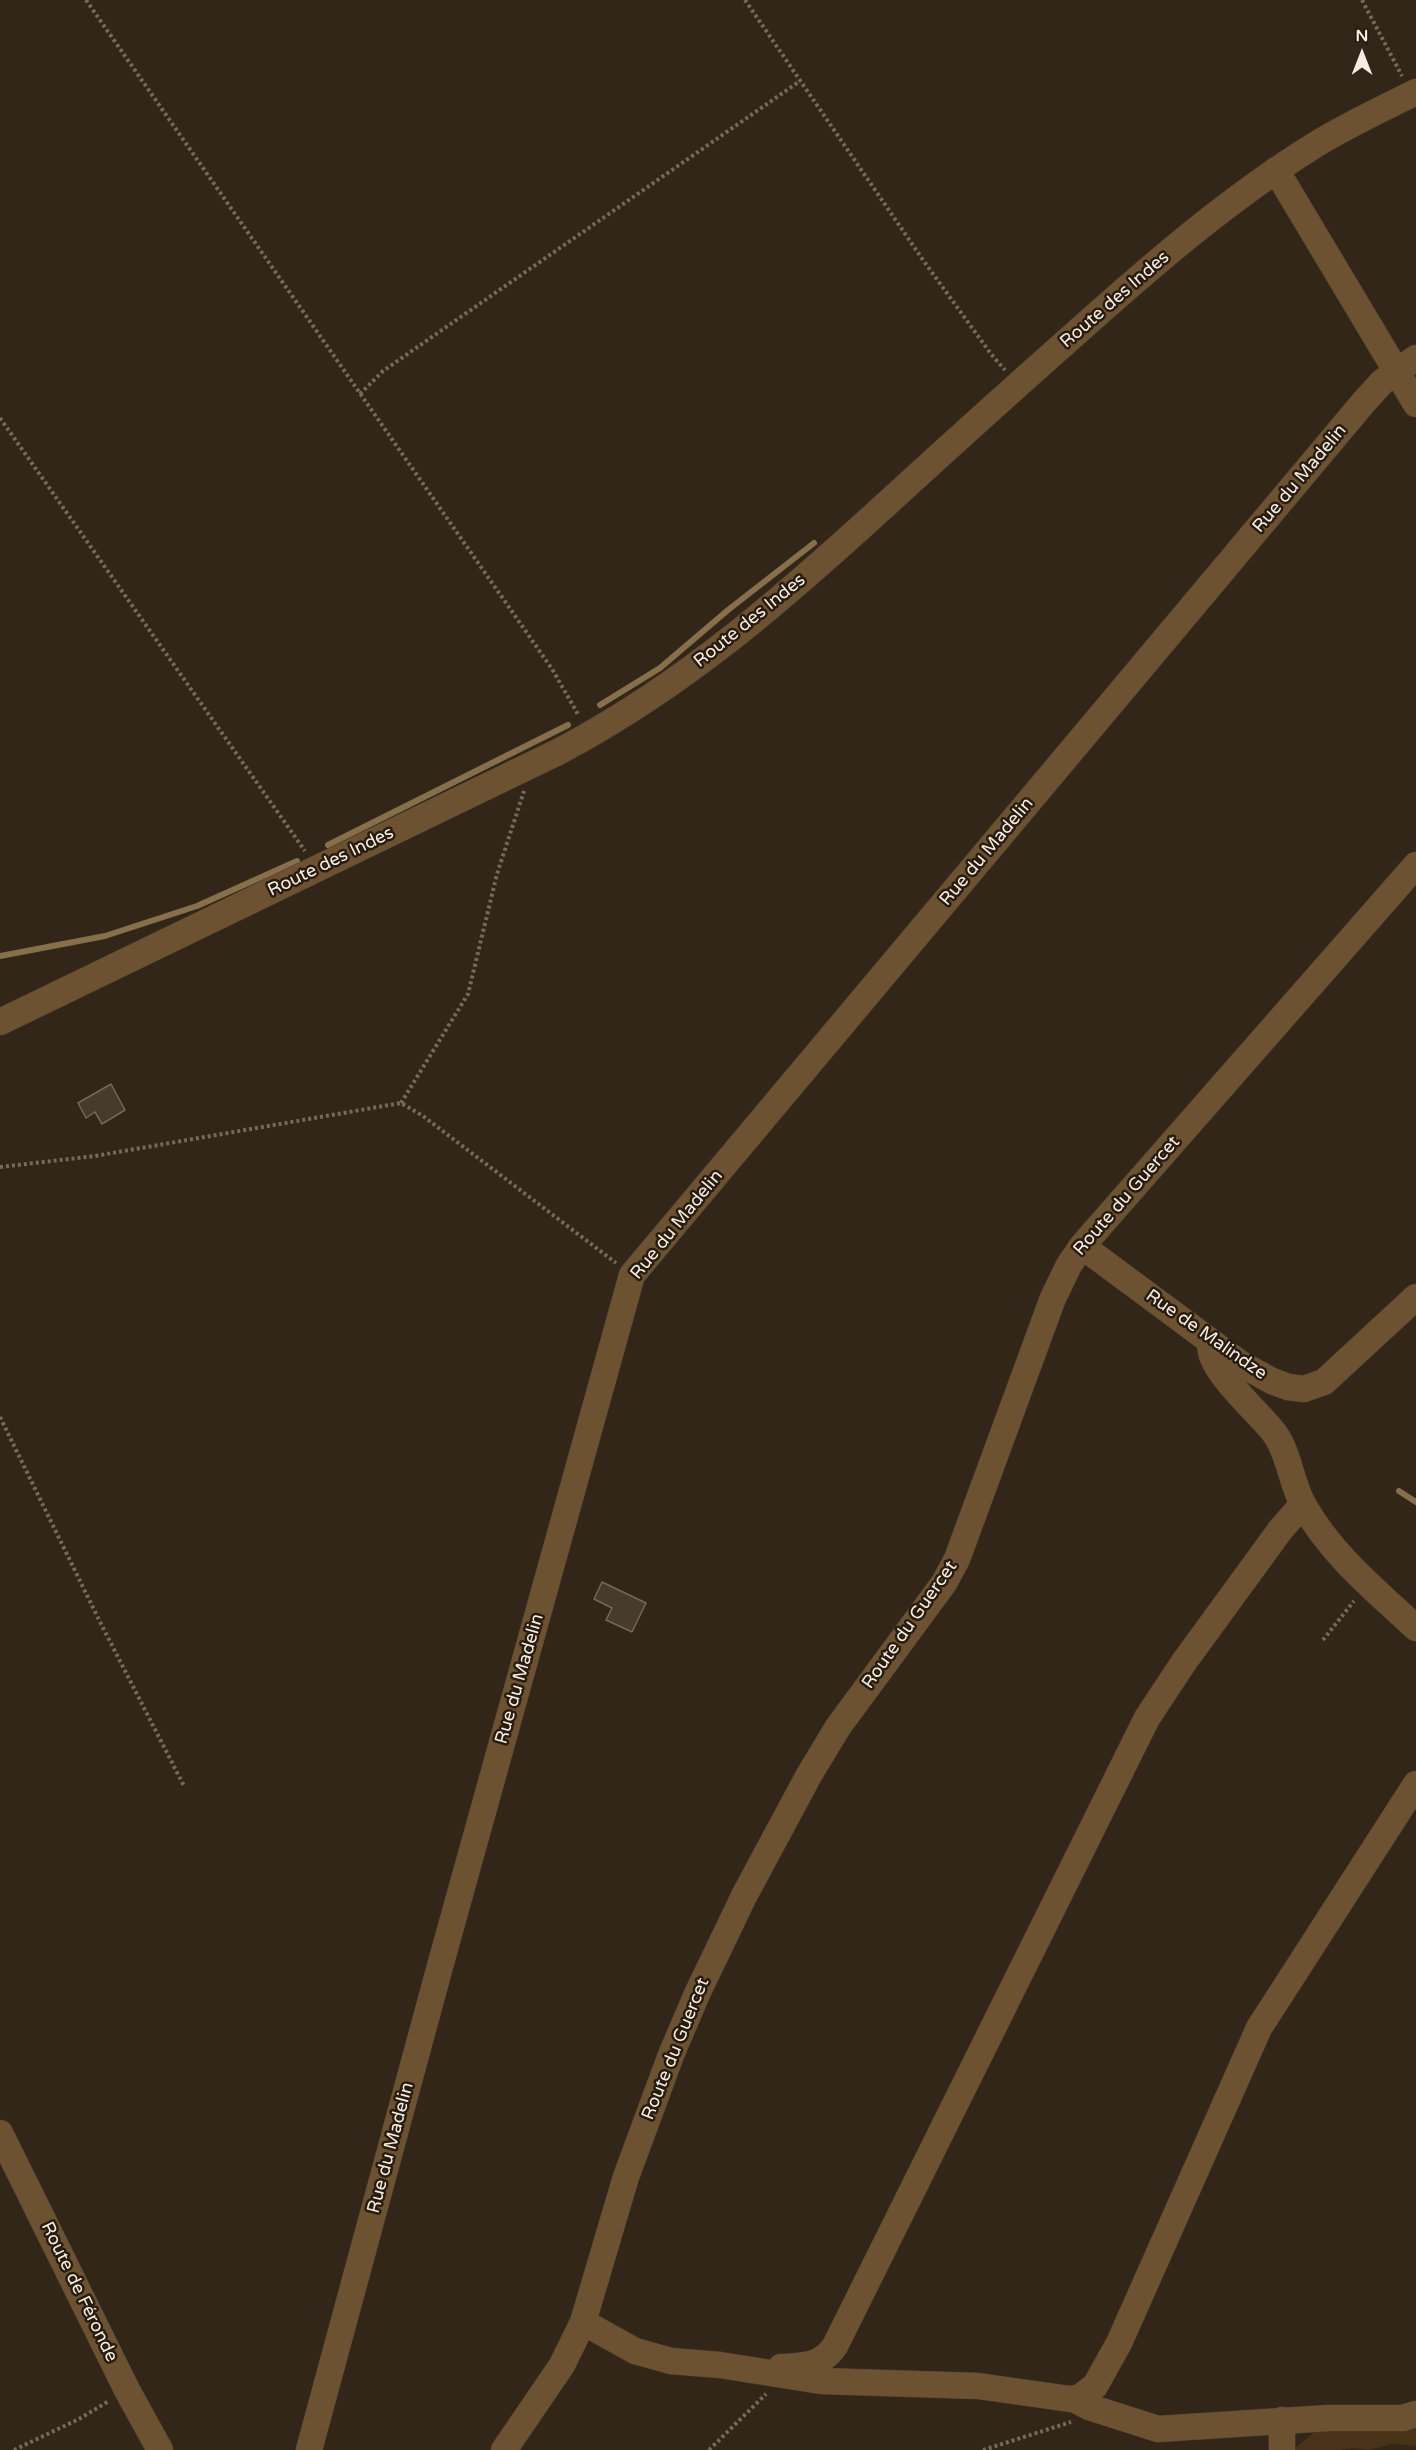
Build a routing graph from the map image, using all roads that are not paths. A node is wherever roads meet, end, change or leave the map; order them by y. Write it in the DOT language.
graph roads {
  1 [pos="1414,93"];
  2 [pos="1276,170"];
  3 [pos="1406,365"];
  4 [pos="1416,404"];
  5 [pos="1416,865"];
  6 [pos="0,1022"];
  7 [pos="1082,1246"];
  8 [pos="1416,1297"];
  9 [pos="1212,1342"];
  10 [pos="1303,1504"];
  11 [pos="1416,1628"];
  12 [pos="1416,1784"];
  13 [pos="0,2133"];
  14 [pos="583,2322"];
  15 [pos="774,2375"];
  16 [pos="1074,2399"];
  17 [pos="1416,2414"];
  18 [pos="1282,2420"];
  19 [pos="159,2450"];
  20 [pos="309,2450"];
  21 [pos="504,2450"];
  22 [pos="1282,2450"];
  1 -- 2 [label="street, Route des Indes"];
  2 -- 3 [label="street"];
  2 -- 6 [label="street, Route des Indes"];
  3 -- 4 [label="street"];
  3 -- 20 [label="street, Rue du Madelin"];
  5 -- 7 [label="street, Route du Guercet"];
  7 -- 9 [label="street, Rue de Malindze"];
  7 -- 14 [label="street, Route du Guercet"];
  8 -- 9 [label="street, Rue de Malindze"];
  9 -- 10 [label="street"];
  10 -- 11 [label="street"];
  10 -- 15 [label="street"];
  12 -- 16 [label="street"];
  13 -- 19 [label="street, Route de Féronde"];
  14 -- 15 [label="street"];
  14 -- 21 [label="street, Route du Guercet"];
  15 -- 16 [label="street"];
  16 -- 18 [label="street"];
  17 -- 18 [label="street"];
  18 -- 22 [label="street"];
}
